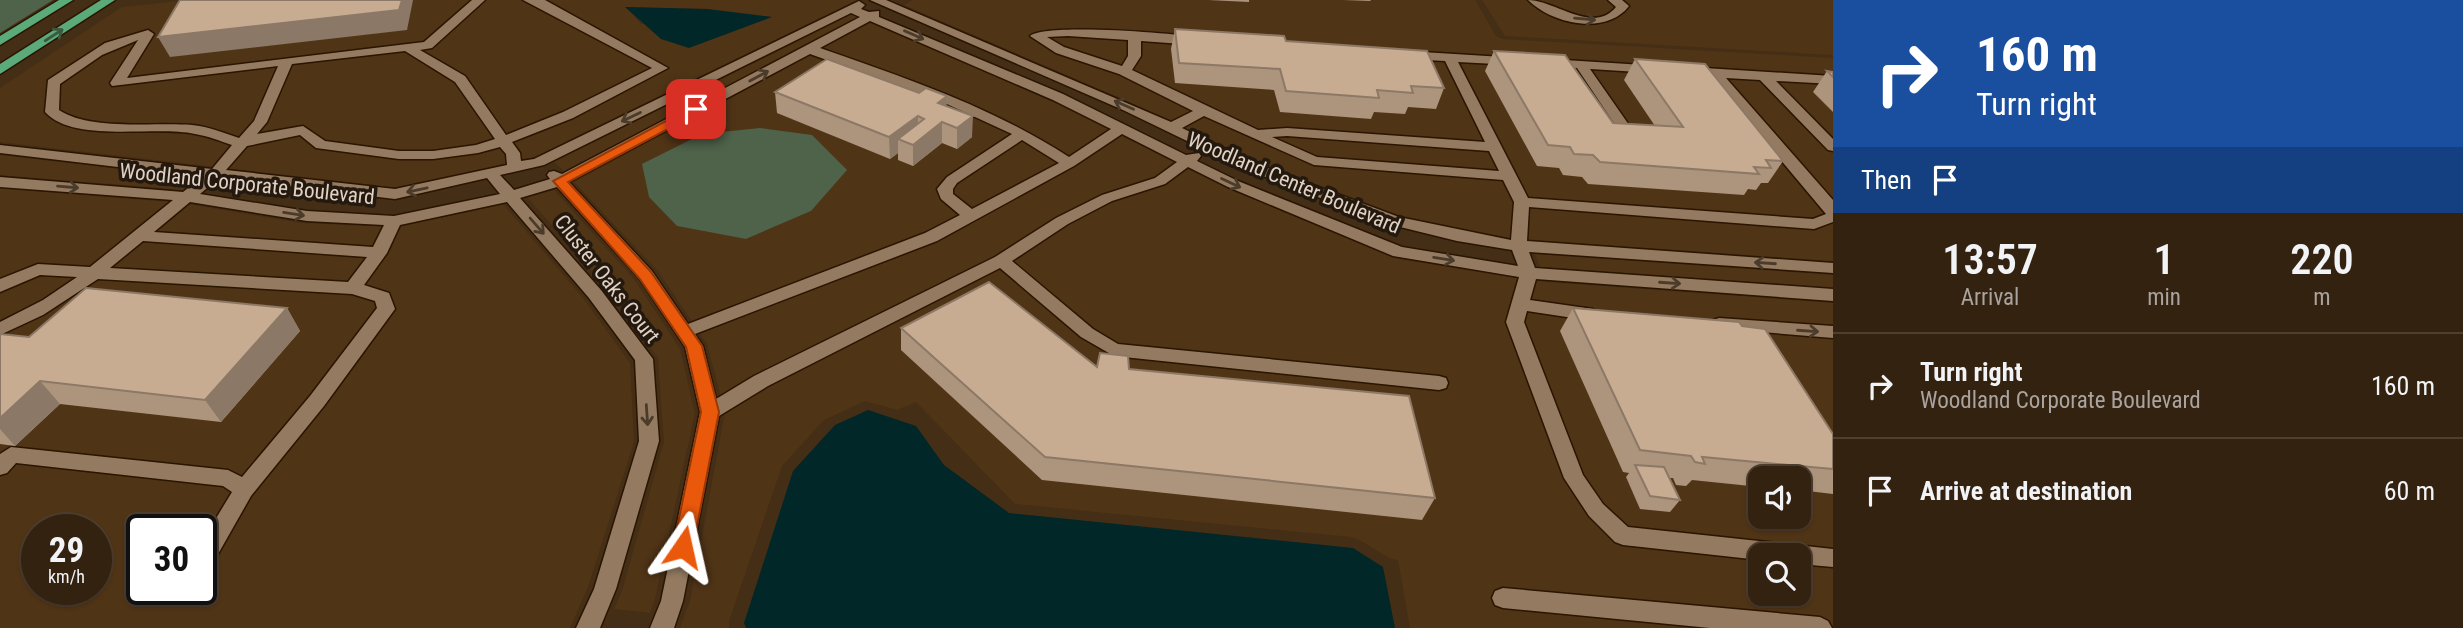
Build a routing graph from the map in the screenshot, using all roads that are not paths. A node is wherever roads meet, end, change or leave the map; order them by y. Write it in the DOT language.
graph roads {
  1 [pos="67,0"];
  2 [pos="109,0"];
  3 [pos="479,0"];
  4 [pos="529,0"];
  5 [pos="869,0"];
  6 [pos="876,0"];
  7 [pos="1534,0"];
  8 [pos="1614,0"];
  9 [pos="897,3"];
  10 [pos="851,9"];
  11 [pos="871,16"];
  12 [pos="1134,37"];
  13 [pos="0,41"];
  14 [pos="1216,42"];
  15 [pos="410,49"];
  16 [pos="809,49"];
  17 [pos="1395,54"];
  18 [pos="1450,57"];
  19 [pos="287,61"];
  20 [pos="1581,65"];
  21 [pos="0,70"];
  22 [pos="1124,71"];
  23 [pos="1715,73"];
  24 [pos="1763,76"];
  25 [pos="1833,80"];
  26 [pos="1205,111"];
  27 [pos="1165,125"];
  28 [pos="1121,129"];
  29 [pos="1022,134"];
  30 [pos="1259,134"];
  31 [pos="1629,135"];
  32 [pos="1138,137"];
  33 [pos="503,141"];
  34 [pos="241,143"];
  35 [pos="1208,146"];
  36 [pos="1494,147"];
  37 [pos="1833,147"];
  38 [pos="0,149"];
  39 [pos="1187,161"];
  40 [pos="539,162"];
  41 [pos="1069,163"];
  42 [pos="515,168"];
  43 [pos="216,173"];
  44 [pos="492,174"];
  45 [pos="1510,176"];
  46 [pos="0,181"];
  47 [pos="560,181"];
  48 [pos="511,195"];
  49 [pos="189,197"];
  50 [pos="1522,202"];
  51 [pos="1833,215"];
  52 [pos="972,216"];
  53 [pos="394,221"];
  54 [pos="136,236"];
  55 [pos="1519,246"];
  56 [pos="379,253"];
  57 [pos="1001,261"];
  58 [pos="1833,268"];
  59 [pos="94,272"];
  60 [pos="1529,273"];
  61 [pos="0,286"];
  62 [pos="353,288"];
  63 [pos="1833,295"];
  64 [pos="1520,304"];
  65 [pos="1608,316"];
  66 [pos="1700,323"];
  67 [pos="0,329"];
  68 [pos="684,332"];
  69 [pos="1833,332"];
  70 [pos="1439,383"];
  71 [pos="710,412"];
  72 [pos="0,467"];
  73 [pos="244,490"];
  74 [pos="217,536"];
  75 [pos="1833,558"];
  76 [pos="1503,598"];
  77 [pos="588,628"];
  78 [pos="662,628"];
  79 [pos="1820,628"];
  1 -- 13 [label="main road"];
  21 -- 2 [label="main road, one-way"];
  3 -- 15 [label="street"];
  4 -- 33 [label="street"];
  5 -- 10 [label="street, Woodland Corporate Boulevard"];
  6 -- 9 [label="street, Woodland Center Boulevard"];
  7 -- 8 [label="street, one-way"];
  9 -- 11 [label="street, Woodland Corporate Boulevard"];
  27 -- 9 [label="street, Woodland Center Boulevard, one-way"];
  10 -- 11 [label="street, Woodland Center Boulevard"];
  10 -- 40 [label="street, Woodland Corporate Boulevard, one-way"];
  11 -- 16 [label="street, Woodland Corporate Boulevard"];
  11 -- 28 [label="street, Woodland Center Boulevard, one-way"];
  12 -- 14 [label="street"];
  12 -- 22 [label="street"];
  12 -- 22 [label="street"];
  15 -- 19 [label="street"];
  15 -- 33 [label="street"];
  16 -- 29 [label="street"];
  47 -- 16 [label="street, Woodland Corporate Boulevard, one-way"];
  17 -- 18 [label="street"];
  18 -- 20 [label="street"];
  18 -- 36 [label="street"];
  19 -- 34 [label="street"];
  19 -- 34 [label="street"];
  20 -- 23 [label="street"];
  20 -- 31 [label="street"];
  22 -- 26 [label="street"];
  23 -- 24 [label="street"];
  23 -- 51 [label="street"];
  24 -- 25 [label="street"];
  24 -- 37 [label="street"];
  26 -- 27 [label="street"];
  26 -- 30 [label="street"];
  27 -- 32 [label="street"];
  27 -- 35 [label="street, Woodland Center Boulevard"];
  28 -- 32 [label="street, Woodland Center Boulevard"];
  28 -- 41 [label="street"];
  29 -- 41 [label="street"];
  29 -- 52 [label="street"];
  30 -- 36 [label="street"];
  30 -- 45 [label="street"];
  32 -- 39 [label="street, Woodland Center Boulevard"];
  33 -- 34 [label="street"];
  33 -- 42 [label="street"];
  34 -- 43 [label="street"];
  35 -- 39 [label="street"];
  35 -- 55 [label="street, Woodland Center Boulevard"];
  36 -- 45 [label="street"];
  38 -- 43 [label="street, Woodland Corporate Boulevard"];
  39 -- 57 [label="street"];
  39 -- 60 [label="street, Woodland Center Boulevard, one-way"];
  40 -- 42 [label="street, Woodland Corporate Boulevard"];
  40 -- 47 [label="street, Cluster Oaks Court"];
  41 -- 52 [label="street"];
  42 -- 44 [label="street, Woodland Corporate Boulevard"];
  44 -- 43 [label="street, Woodland Corporate Boulevard, one-way"];
  43 -- 49 [label="street"];
  44 -- 48 [label="street, Cluster Oaks Court"];
  45 -- 50 [label="street"];
  46 -- 49 [label="street, Woodland Corporate Boulevard, one-way"];
  47 -- 48 [label="street, Woodland Corporate Boulevard"];
  47 -- 68 [label="street, Cluster Oaks Court"];
  48 -- 53 [label="street, Woodland Corporate Boulevard"];
  48 -- 77 [label="street, Cluster Oaks Court, one-way"];
  49 -- 53 [label="street, Woodland Corporate Boulevard, one-way"];
  49 -- 54 [label="street"];
  50 -- 51 [label="street"];
  50 -- 55 [label="street"];
  52 -- 68 [label="street"];
  53 -- 56 [label="street"];
  54 -- 56 [label="street"];
  54 -- 59 [label="street"];
  58 -- 55 [label="street, Woodland Center Boulevard, one-way"];
  55 -- 60 [label="street"];
  56 -- 62 [label="street"];
  57 -- 70 [label="street"];
  57 -- 71 [label="street"];
  59 -- 61 [label="street"];
  59 -- 62 [label="street"];
  59 -- 67 [label="street"];
  60 -- 63 [label="street, Woodland Center Boulevard, one-way"];
  60 -- 64 [label="street"];
  62 -- 73 [label="street"];
  64 -- 65 [label="street"];
  64 -- 75 [label="street"];
  66 -- 69 [label="street, one-way"];
  68 -- 71 [label="street, Cluster Oaks Court"];
  71 -- 78 [label="street, Cluster Oaks Court"];
  72 -- 73 [label="street"];
  73 -- 74 [label="street"];
  76 -- 79 [label="street"];
}
